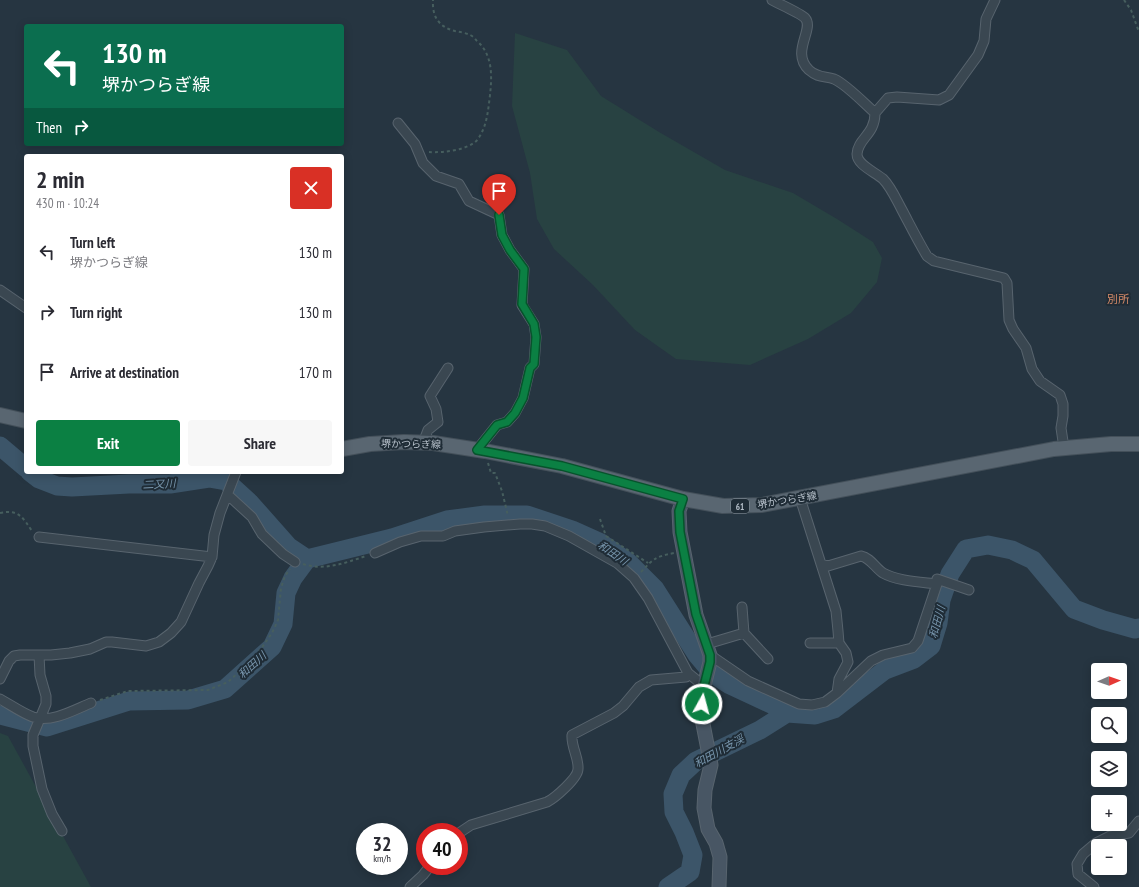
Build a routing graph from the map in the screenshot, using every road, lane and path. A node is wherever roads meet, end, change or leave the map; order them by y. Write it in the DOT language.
graph roads {
  1 [pos="433,0"];
  2 [pos="772,0"];
  3 [pos="995,0"];
  4 [pos="1124,0"];
  5 [pos="1139,32"];
  6 [pos="875,113"];
  7 [pos="398,123"];
  8 [pos="418,151"];
  9 [pos="0,290"];
  10 [pos="24,307"];
  11 [pos="448,368"];
  12 [pos="0,415"];
  13 [pos="24,421"];
  14 [pos="423,443"];
  15 [pos="1139,444"];
  16 [pos="1064,448"];
  17 [pos="344,449"];
  18 [pos="481,450"];
  19 [pos="235,474"];
  20 [pos="228,495"];
  21 [pos="800,498"];
  22 [pos="683,499"];
  23 [pos="508,509"];
  24 [pos="0,513"];
  25 [pos="600,519"];
  26 [pos="39,538"];
  27 [pos="684,550"];
  28 [pos="375,553"];
  29 [pos="212,558"];
  30 [pos="298,563"];
  31 [pos="648,563"];
  32 [pos="821,564"];
  33 [pos="645,567"];
  34 [pos="937,584"];
  35 [pos="969,590"];
  36 [pos="742,607"];
  37 [pos="744,633"];
  38 [pos="810,643"];
  39 [pos="838,643"];
  40 [pos="709,654"];
  41 [pos="39,655"];
  42 [pos="768,659"];
  43 [pos="688,673"];
  44 [pos="0,679"];
  45 [pos="704,686"];
  46 [pos="837,693"];
  47 [pos="0,699"];
  48 [pos="91,703"];
  49 [pos="41,718"];
  50 [pos="1139,821"];
  51 [pos="468,827"];
  52 [pos="62,831"];
  53 [pos="423,875"];
  54 [pos="410,887"];
  55 [pos="719,887"];
  56 [pos="1094,887"];
  1 -- 8 [label="path"];
  2 -- 6 [label="street"];
  3 -- 6 [label="street"];
  4 -- 5 [label="path"];
  6 -- 16 [label="street"];
  7 -- 8 [label="street"];
  8 -- 18 [label="street"];
  9 -- 10 [label="street"];
  11 -- 14 [label="street"];
  12 -- 13 [label="main road"];
  14 -- 17 [label="main road, 堺かつらぎ線 / 61"];
  14 -- 18 [label="main road, 堺かつらぎ線 / 61"];
  15 -- 16 [label="main road, 堺かつらぎ線 / 61"];
  16 -- 21 [label="main road, 堺かつらぎ線 / 61"];
  18 -- 22 [label="main road, 堺かつらぎ線 / 61"];
  18 -- 23 [label="path"];
  19 -- 20 [label="street"];
  20 -- 29 [label="street"];
  20 -- 30 [label="street"];
  21 -- 22 [label="main road, 堺かつらぎ線 / 61"];
  21 -- 32 [label="street"];
  22 -- 27 [label="street"];
  24 -- 26 [label="path"];
  25 -- 31 [label="path"];
  26 -- 29 [label="street"];
  27 -- 31 [label="path"];
  27 -- 40 [label="street"];
  28 -- 30 [label="path"];
  28 -- 43 [label="street"];
  29 -- 41 [label="street"];
  30 -- 48 [label="path"];
  31 -- 33 [label="path"];
  32 -- 34 [label="street"];
  32 -- 39 [label="street"];
  34 -- 35 [label="street"];
  34 -- 46 [label="street"];
  36 -- 37 [label="street"];
  37 -- 40 [label="street"];
  37 -- 42 [label="street"];
  38 -- 39 [label="street"];
  39 -- 46 [label="street"];
  40 -- 45 [label="street"];
  40 -- 46 [label="street"];
  41 -- 44 [label="street"];
  41 -- 49 [label="street"];
  43 -- 45 [label="street"];
  43 -- 51 [label="street"];
  45 -- 55 [label="street"];
  47 -- 49 [label="street"];
  48 -- 49 [label="street"];
  49 -- 52 [label="street"];
  50 -- 56 [label="street"];
  53 -- 54 [label="street"];
}
